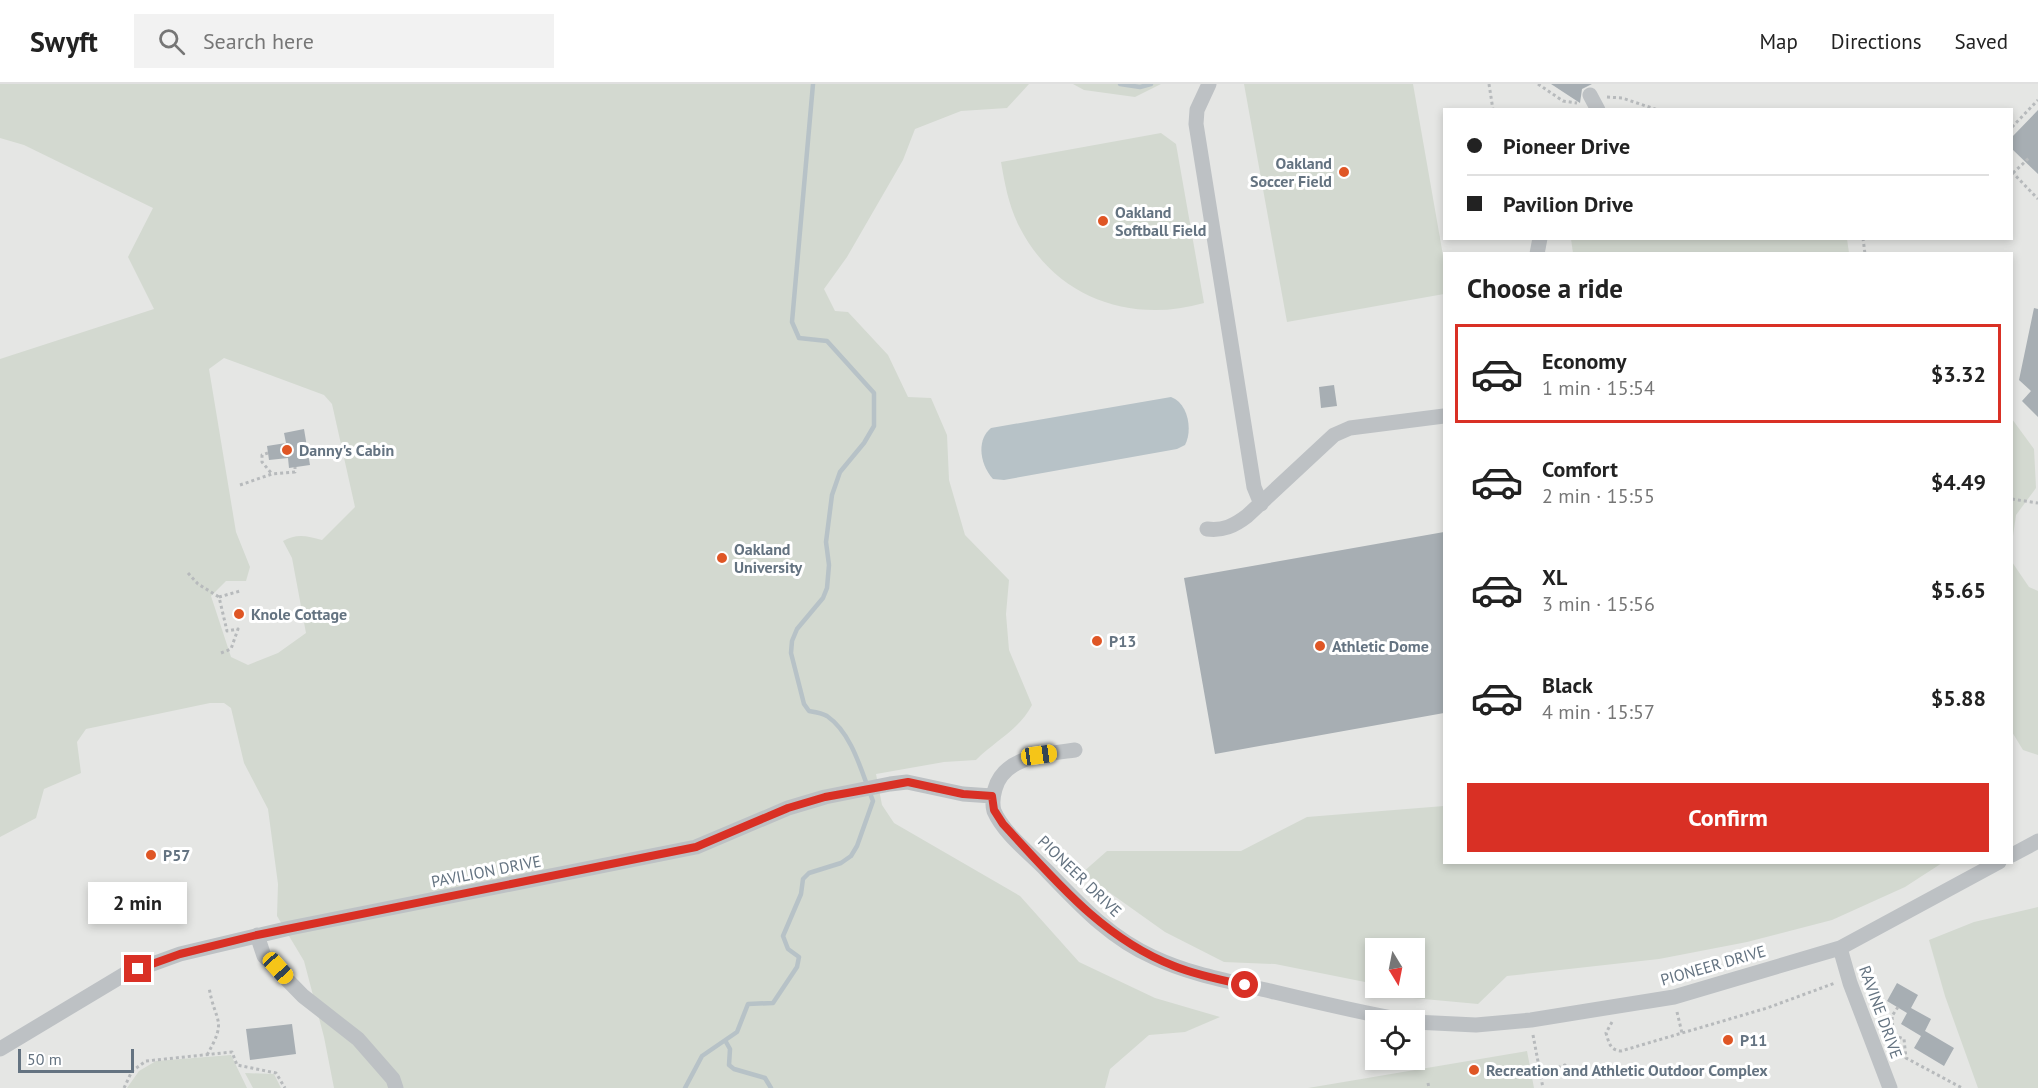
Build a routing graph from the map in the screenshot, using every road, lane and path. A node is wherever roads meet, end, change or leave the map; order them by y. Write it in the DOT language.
graph roads {
  1 [pos="1209,84"];
  2 [pos="1489,84"];
  3 [pos="1538,84"];
  4 [pos="1590,95"];
  5 [pos="2038,100"];
  6 [pos="1493,108"];
  7 [pos="1597,108"];
  8 [pos="1652,108"];
  9 [pos="2013,126"];
  10 [pos="2029,158"];
  11 [pos="2013,172"];
  12 [pos="2013,174"];
  13 [pos="2038,199"];
  14 [pos="1443,417"];
  15 [pos="268,453"];
  16 [pos="295,467"];
  17 [pos="272,474"];
  18 [pos="240,485"];
  19 [pos="2013,500"];
  20 [pos="2038,503"];
  21 [pos="1261,504"];
  22 [pos="1207,529"];
  23 [pos="188,573"];
  24 [pos="240,591"];
  25 [pos="219,597"];
  26 [pos="221,653"];
  27 [pos="1075,750"];
  28 [pos="992,796"];
  29 [pos="2038,840"];
  30 [pos="2013,854"];
  31 [pos="1995,864"];
  32 [pos="257,935"];
  33 [pos="1840,948"];
  34 [pos="1837,982"];
  35 [pos="209,987"];
  36 [pos="1676,1007"];
  37 [pos="1898,1007"];
  38 [pos="1365,1011"];
  39 [pos="1613,1020"];
  40 [pos="1425,1023"];
  41 [pos="1532,1030"];
  42 [pos="1682,1033"];
  43 [pos="0,1049"];
  44 [pos="207,1055"];
  45 [pos="1568,1070"];
  46 [pos="1540,1074"];
  47 [pos="124,1088"];
  48 [pos="285,1088"];
  49 [pos="396,1088"];
  50 [pos="1543,1088"];
  51 [pos="1890,1088"];
  52 [pos="1962,1088"];
  1 -- 21 [label="street"];
  2 -- 6 [label="path"];
  3 -- 4 [label="path"];
  4 -- 7 [label="street"];
  4 -- 8 [label="path"];
  5 -- 9 [label="path"];
  10 -- 11 [label="path"];
  12 -- 13 [label="path"];
  14 -- 21 [label="street"];
  15 -- 17 [label="path"];
  16 -- 17 [label="path"];
  17 -- 18 [label="path"];
  19 -- 20 [label="path"];
  21 -- 22 [label="street"];
  23 -- 25 [label="path"];
  24 -- 25 [label="path"];
  25 -- 26 [label="path"];
  27 -- 28 [label="street"];
  28 -- 32 [label="street, PAVILION DRIVE"];
  28 -- 38 [label="street, PIONEER DRIVE"];
  29 -- 30 [label="street"];
  31 -- 33 [label="street, PIONEER DRIVE"];
  32 -- 43 [label="street, PAVILION DRIVE"];
  32 -- 49 [label="street"];
  33 -- 40 [label="street, PIONEER DRIVE"];
  33 -- 51 [label="street, RAVINE DRIVE"];
  34 -- 42 [label="path"];
  35 -- 44 [label="path"];
  36 -- 42 [label="path"];
  37 -- 52 [label="path"];
  39 -- 42 [label="path"];
  41 -- 46 [label="path"];
  44 -- 47 [label="path"];
  44 -- 48 [label="path"];
  45 -- 46 [label="path"];
  46 -- 50 [label="path"];
}
